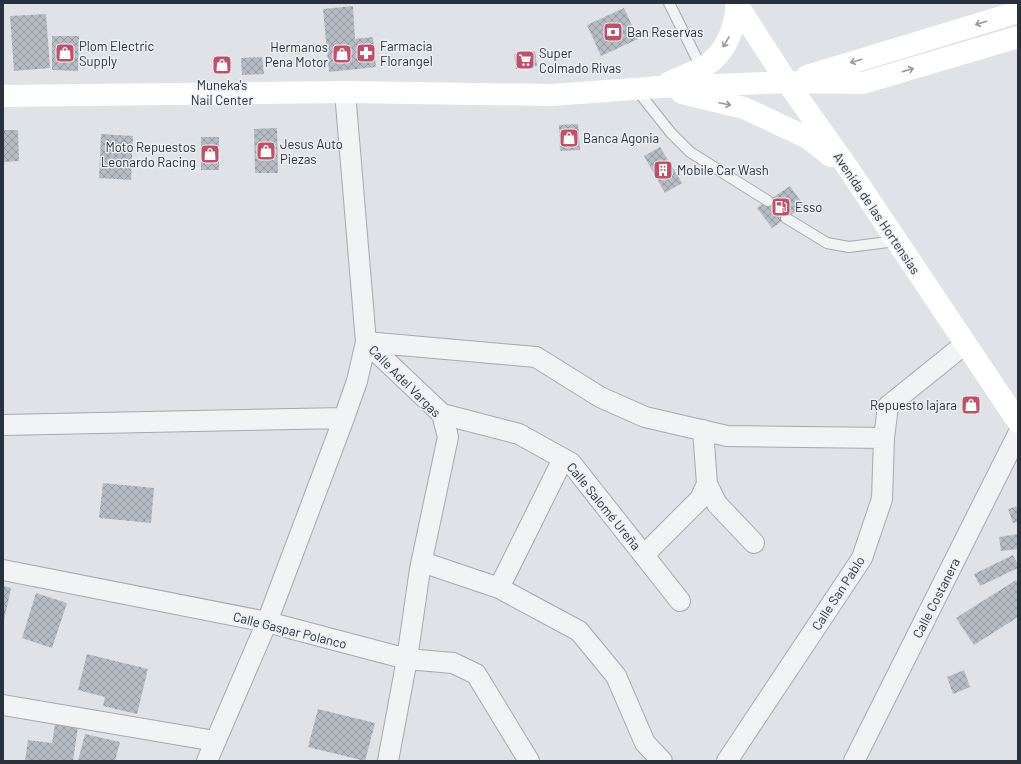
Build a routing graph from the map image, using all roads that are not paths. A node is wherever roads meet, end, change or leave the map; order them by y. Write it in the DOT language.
graph roads {
  1 [pos="669,3"];
  2 [pos="737,4"];
  3 [pos="1018,12"];
  4 [pos="1018,37"];
  5 [pos="701,67"];
  6 [pos="787,82"];
  7 [pos="660,87"];
  8 [pos="636,89"];
  9 [pos="345,92"];
  10 [pos="3,96"];
  11 [pos="848,168"];
  12 [pos="768,201"];
  13 [pos="786,218"];
  14 [pos="896,241"];
  15 [pos="366,342"];
  16 [pos="965,344"];
  17 [pos="442,414"];
  18 [pos="344,418"];
  19 [pos="1018,422"];
  20 [pos="3,425"];
  21 [pos="703,430"];
  22 [pos="1018,434"];
  23 [pos="884,438"];
  24 [pos="563,458"];
  25 [pos="707,484"];
  26 [pos="754,543"];
  27 [pos="644,555"];
  28 [pos="422,562"];
  29 [pos="3,570"];
  30 [pos="499,588"];
  31 [pos="680,601"];
  32 [pos="267,622"];
  33 [pos="407,660"];
  34 [pos="3,705"];
  35 [pos="215,741"];
  36 [pos="206,761"];
  37 [pos="388,761"];
  38 [pos="529,761"];
  39 [pos="662,761"];
  40 [pos="727,761"];
  41 [pos="854,761"];
  1 -- 5 [label="lane"];
  2 -- 5 [label="main road, one-way"];
  2 -- 6 [label="main road, Avenida de las Hortensias"];
  3 -- 6 [label="main road, one-way"];
  6 -- 4 [label="main road, one-way"];
  5 -- 7 [label="main road"];
  6 -- 7 [label="main road"];
  6 -- 11 [label="main road, Avenida de las Hortensias"];
  7 -- 8 [label="main road"];
  7 -- 11 [label="main road, one-way"];
  8 -- 9 [label="main road"];
  8 -- 12 [label="lane"];
  9 -- 10 [label="main road"];
  9 -- 15 [label="street, Calle Adel Vargas"];
  11 -- 14 [label="main road, Avenida de las Hortensias"];
  13 -- 14 [label="lane"];
  14 -- 16 [label="main road, Avenida de las Hortensias"];
  15 -- 17 [label="street, Calle Adel Vargas"];
  15 -- 18 [label="street"];
  15 -- 21 [label="street"];
  16 -- 19 [label="main road, Avenida de las Hortensias"];
  16 -- 23 [label="street, Calle San Pablo"];
  17 -- 24 [label="street, Calle Salomé Ureña"];
  17 -- 28 [label="street, Calle Adel Vargas"];
  18 -- 20 [label="street"];
  18 -- 32 [label="street"];
  21 -- 23 [label="street"];
  21 -- 25 [label="street"];
  22 -- 41 [label="street, Calle Costanera"];
  23 -- 40 [label="street, Calle San Pablo"];
  24 -- 27 [label="street, Calle Salomé Ureña"];
  24 -- 30 [label="street"];
  25 -- 26 [label="street"];
  25 -- 27 [label="street"];
  27 -- 31 [label="street, Calle Salomé Ureña"];
  28 -- 30 [label="street"];
  28 -- 33 [label="street, Calle Adel Vargas"];
  29 -- 32 [label="street, Calle Gaspar Polanco"];
  30 -- 39 [label="street"];
  32 -- 33 [label="street, Calle Gaspar Polanco"];
  32 -- 35 [label="street"];
  33 -- 37 [label="street, Calle Adel Vargas"];
  33 -- 38 [label="street, Calle Gaspar Polanco"];
  34 -- 35 [label="street"];
  35 -- 36 [label="street"];
}
